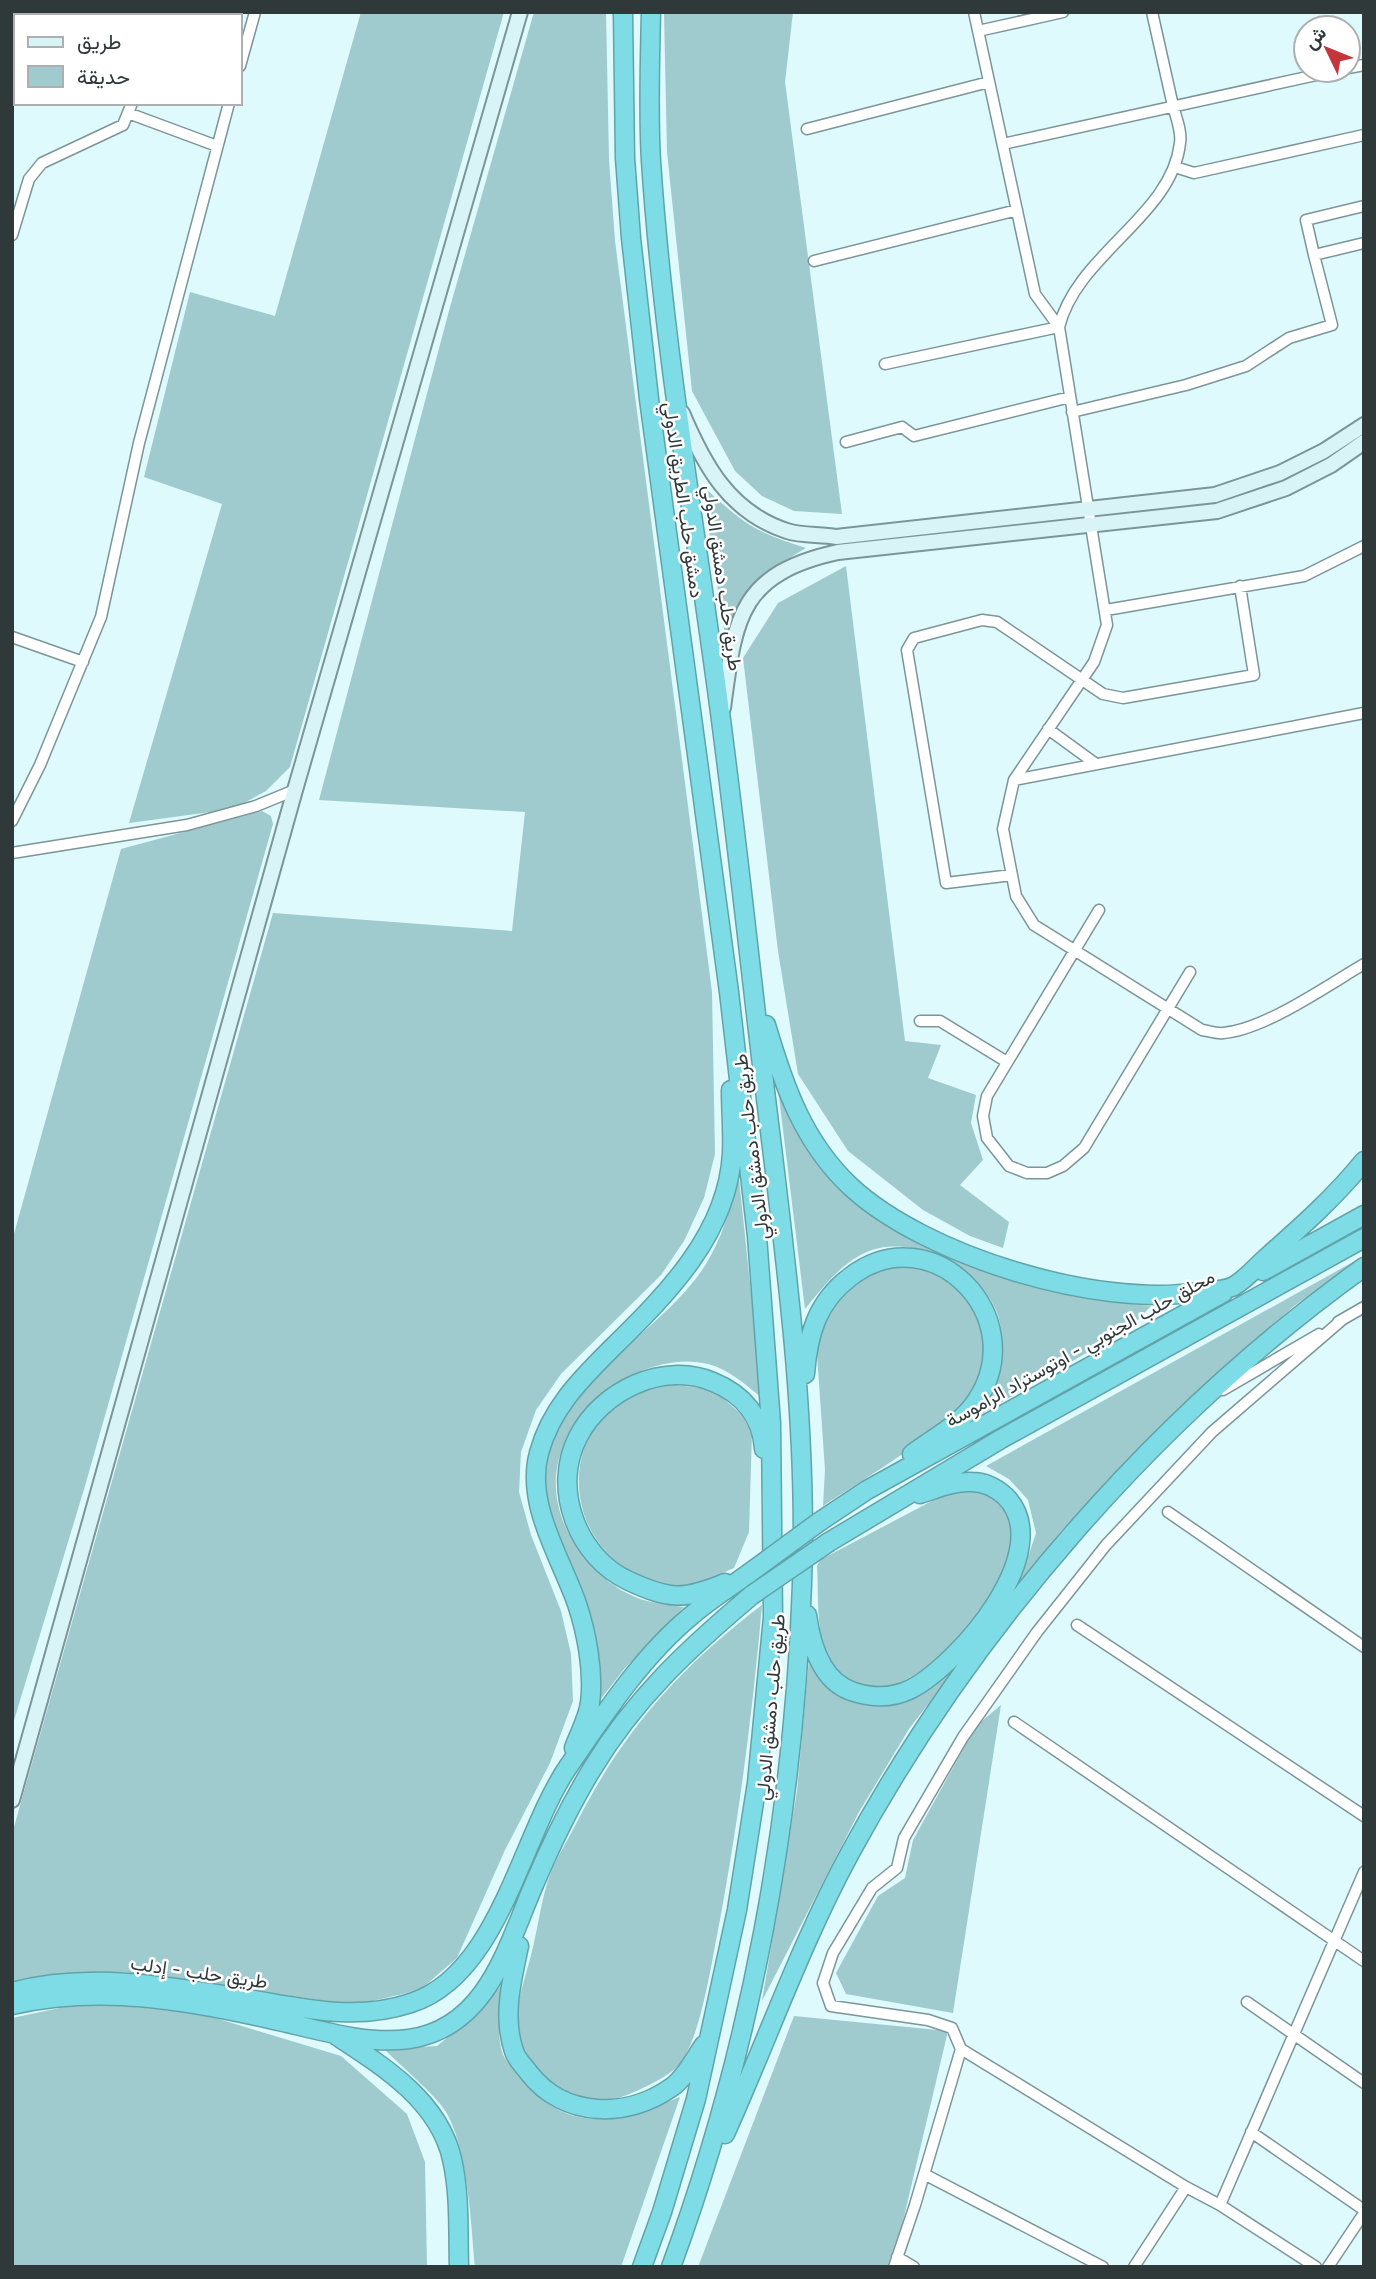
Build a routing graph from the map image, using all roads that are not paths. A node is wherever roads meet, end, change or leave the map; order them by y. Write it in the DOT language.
graph roads {
  1 [pos="255,12"];
  2 [pos="520,12"];
  3 [pos="616,12"];
  4 [pos="623,12"];
  5 [pos="651,12"];
  6 [pos="974,12"];
  7 [pos="1063,12"];
  8 [pos="1152,12"];
  9 [pos="978,31"];
  10 [pos="242,59"];
  11 [pos="623,73"];
  12 [pos="1292,80"];
  13 [pos="989,82"];
  14 [pos="228,105"];
  15 [pos="1173,107"];
  16 [pos="130,108"];
  17 [pos="807,129"];
  18 [pos="1364,135"];
  19 [pos="1003,144"];
  20 [pos="217,146"];
  21 [pos="1175,167"];
  22 [pos="1364,206"];
  23 [pos="1017,210"];
  24 [pos="12,235"];
  25 [pos="1364,243"];
  26 [pos="1314,255"];
  27 [pos="814,261"];
  28 [pos="1059,327"];
  29 [pos="885,364"];
  30 [pos="674,395"];
  31 [pos="1070,397"];
  32 [pos="1072,412"];
  33 [pos="1364,425"];
  34 [pos="846,442"];
  35 [pos="1364,442"];
  36 [pos="1087,509"];
  37 [pos="1090,524"];
  38 [pos="825,535"];
  39 [pos="1364,546"];
  40 [pos="827,554"];
  41 [pos="1240,586"];
  42 [pos="1105,610"];
  43 [pos="12,637"];
  44 [pos="83,662"];
  45 [pos="1082,679"];
  46 [pos="1364,713"];
  47 [pos="722,720"];
  48 [pos="1048,729"];
  49 [pos="1096,764"];
  50 [pos="1014,780"];
  51 [pos="295,790"];
  52 [pos="12,821"];
  53 [pos="12,853"];
  54 [pos="1012,875"];
  55 [pos="1099,910"];
  56 [pos="1075,950"];
  57 [pos="1364,964"];
  58 [pos="1190,972"];
  59 [pos="753,982"];
  60 [pos="729,992"];
  61 [pos="1168,1009"];
  62 [pos="920,1021"];
  63 [pos="1007,1062"];
  64 [pos="1364,1161"];
  65 [pos="1364,1215"];
  66 [pos="1364,1238"];
  67 [pos="1364,1266"];
  68 [pos="1233,1287"];
  69 [pos="1364,1307"];
  70 [pos="1343,1319"];
  71 [pos="1201,1402"];
  72 [pos="800,1436"];
  73 [pos="867,1490"];
  74 [pos="1168,1512"];
  75 [pos="875,1513"];
  76 [pos="771,1527"];
  77 [pos="748,1574"];
  78 [pos="802,1583"];
  79 [pos="1077,1625"];
  80 [pos="1364,1647"];
  81 [pos="1014,1722"];
  82 [pos="566,1769"];
  83 [pos="12,1800"];
  84 [pos="1364,1815"];
  85 [pos="1364,1872"];
  86 [pos="531,1891"];
  87 [pos="1334,1941"];
  88 [pos="1364,1961"];
  89 [pos="12,1992"];
  90 [pos="1247,2002"];
  91 [pos="12,2005"];
  92 [pos="331,2033"];
  93 [pos="1294,2034"];
  94 [pos="709,2038"];
  95 [pos="961,2049"];
  96 [pos="1364,2083"];
  97 [pos="1251,2132"];
  98 [pos="924,2175"];
  99 [pos="1186,2187"];
  100 [pos="700,2188"];
  101 [pos="1220,2205"];
  102 [pos="1364,2211"];
  103 [pos="895,2262"];
  104 [pos="459,2267"];
  105 [pos="642,2267"];
  106 [pos="671,2267"];
  107 [pos="914,2267"];
  108 [pos="1103,2267"];
  109 [pos="1134,2267"];
  110 [pos="1316,2267"];
  111 [pos="1328,2267"];
  1 -- 10 [label="street"];
  2 -- 51 [label="main road"];
  3 -- 11 [label="main road"];
  4 -- 11 [label="highway, دمشق حلب الطريق الدولي"];
  5 -- 30 [label="highway, طريق حلب دمشق الدولي"];
  6 -- 9 [label="street"];
  7 -- 9 [label="street"];
  8 -- 15 [label="street"];
  9 -- 13 [label="street"];
  11 -- 60 [label="highway, دمشق حلب الطريق الدولي"];
  12 -- 15 [label="street"];
  13 -- 17 [label="street"];
  13 -- 19 [label="street"];
  14 -- 20 [label="street"];
  15 -- 19 [label="street"];
  15 -- 21 [label="street"];
  16 -- 20 [label="street"];
  16 -- 24 [label="street"];
  18 -- 21 [label="street"];
  19 -- 23 [label="street"];
  20 -- 44 [label="street"];
  21 -- 28 [label="street"];
  22 -- 26 [label="street"];
  23 -- 27 [label="street"];
  23 -- 28 [label="street"];
  25 -- 26 [label="street"];
  26 -- 32 [label="street"];
  28 -- 29 [label="street"];
  28 -- 31 [label="street"];
  30 -- 38 [label="main road"];
  30 -- 47 [label="highway, طريق حلب دمشق الدولي"];
  31 -- 32 [label="street"];
  31 -- 34 [label="street"];
  32 -- 36 [label="street"];
  33 -- 36 [label="main road"];
  35 -- 37 [label="main road"];
  36 -- 37 [label="street"];
  36 -- 38 [label="main road"];
  37 -- 40 [label="main road"];
  37 -- 42 [label="street"];
  38 -- 40 [label="main road"];
  39 -- 41 [label="street"];
  40 -- 47 [label="main road"];
  41 -- 42 [label="street"];
  41 -- 45 [label="street"];
  42 -- 45 [label="street"];
  43 -- 44 [label="street"];
  44 -- 52 [label="street"];
  45 -- 48 [label="street"];
  45 -- 54 [label="street"];
  46 -- 49 [label="street"];
  47 -- 59 [label="highway, طريق حلب دمشق الدولي"];
  48 -- 49 [label="street"];
  48 -- 50 [label="street"];
  49 -- 50 [label="street"];
  50 -- 54 [label="street"];
  51 -- 53 [label="street"];
  51 -- 83 [label="main road"];
  54 -- 56 [label="street"];
  55 -- 56 [label="street"];
  56 -- 61 [label="street"];
  56 -- 63 [label="street"];
  57 -- 61 [label="street"];
  58 -- 61 [label="street"];
  59 -- 68 [label="highway"];
  59 -- 72 [label="highway, طريق حلب دمشق الدولي"];
  60 -- 76 [label="highway, طريق حلب دمشق الدولي"];
  60 -- 82 [label="highway"];
  61 -- 63 [label="street"];
  62 -- 63 [label="street"];
  64 -- 68 [label="highway"];
  65 -- 68 [label="highway, محلق حلب الجنوبي - اوتوستراد الراموسة"];
  66 -- 75 [label="highway"];
  67 -- 71 [label="highway"];
  68 -- 73 [label="highway, محلق حلب الجنوبي - اوتوستراد الراموسة"];
  69 -- 70 [label="street"];
  70 -- 71 [label="street"];
  70 -- 95 [label="street"];
  71 -- 100 [label="highway"];
  72 -- 73 [label="highway"];
  72 -- 78 [label="highway, طريق حلب دمشق الدولي"];
  73 -- 77 [label="highway, محلق حلب الجنوبي - اوتوستراد الراموسة, bridge"];
  74 -- 80 [label="street"];
  75 -- 78 [label="highway"];
  75 -- 86 [label="highway, bridge"];
  76 -- 77 [label="highway"];
  76 -- 94 [label="highway, طريق حلب دمشق الدولي"];
  77 -- 82 [label="highway, محلق حلب الجنوبي - اوتوستراد الراموسة"];
  78 -- 100 [label="highway, طريق حلب دمشق الدولي"];
  79 -- 84 [label="street"];
  81 -- 87 [label="street"];
  82 -- 89 [label="highway, طريق حلب - إدلب"];
  85 -- 87 [label="street"];
  86 -- 92 [label="highway"];
  86 -- 94 [label="highway"];
  87 -- 88 [label="street"];
  87 -- 93 [label="street"];
  90 -- 93 [label="street"];
  91 -- 92 [label="highway"];
  92 -- 104 [label="highway"];
  93 -- 96 [label="street"];
  93 -- 97 [label="street"];
  94 -- 105 [label="highway, طريق حلب دمشق الدولي"];
  95 -- 98 [label="street"];
  95 -- 99 [label="street"];
  97 -- 101 [label="street"];
  97 -- 102 [label="street"];
  98 -- 103 [label="street"];
  98 -- 108 [label="street"];
  99 -- 101 [label="street"];
  99 -- 109 [label="street"];
  100 -- 106 [label="highway, طريق حلب دمشق الدولي"];
  101 -- 110 [label="street"];
  102 -- 111 [label="street"];
  103 -- 107 [label="street"];
}
